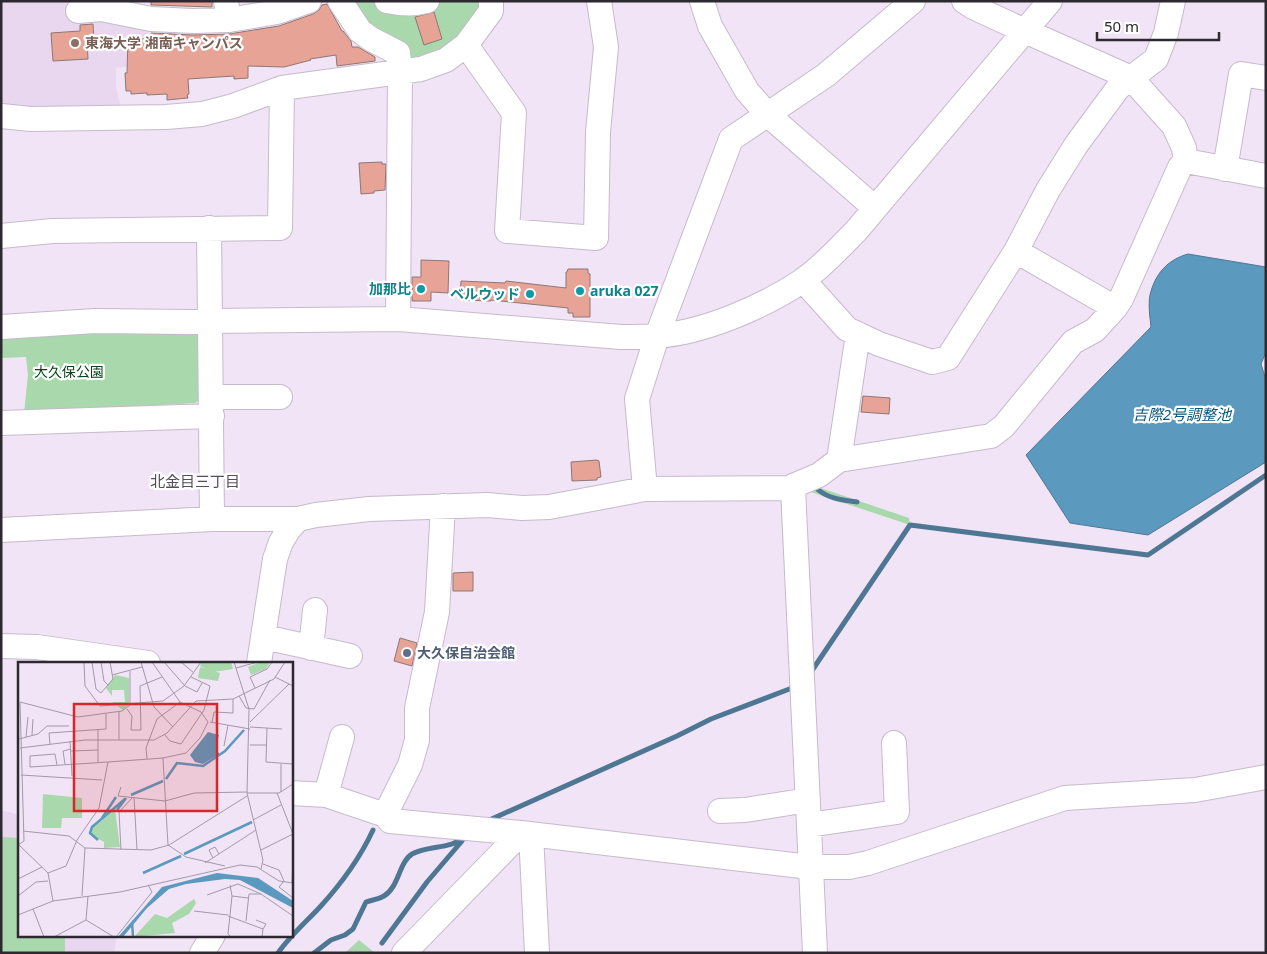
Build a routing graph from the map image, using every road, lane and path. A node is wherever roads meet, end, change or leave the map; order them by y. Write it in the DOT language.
graph roads {
  1 [pos="309,1"];
  2 [pos="340,1"];
  3 [pos="387,1"];
  4 [pos="427,1"];
  5 [pos="491,1"];
  6 [pos="599,1"];
  7 [pos="702,1"];
  8 [pos="913,1"];
  9 [pos="964,1"];
  10 [pos="1050,1"];
  11 [pos="1173,1"];
  12 [pos="78,11"];
  13 [pos="227,11"];
  14 [pos="1025,31"];
  15 [pos="466,46"];
  16 [pos="400,72"];
  17 [pos="1131,78"];
  18 [pos="1266,78"];
  19 [pos="282,88"];
  20 [pos="767,114"];
  21 [pos="1,116"];
  22 [pos="1186,161"];
  23 [pos="1225,169"];
  24 [pos="1266,176"];
  25 [pos="875,208"];
  26 [pos="209,228"];
  27 [pos="1,236"];
  28 [pos="1016,251"];
  29 [pos="803,280"];
  30 [pos="1114,308"];
  31 [pos="398,319"];
  32 [pos="210,320"];
  33 [pos="1,327"];
  34 [pos="858,334"];
  35 [pos="658,336"];
  36 [pos="280,397"];
  37 [pos="211,406"];
  38 [pos="1,423"];
  39 [pos="839,460"];
  40 [pos="793,488"];
  41 [pos="645,489"];
  42 [pos="443,506"];
  43 [pos="212,519"];
  44 [pos="298,519"];
  45 [pos="1,530"];
  46 [pos="315,610"];
  47 [pos="264,637"];
  48 [pos="1,646"];
  49 [pos="311,648"];
  50 [pos="350,656"];
  51 [pos="141,662"];
  52 [pos="259,662"];
  53 [pos="342,737"];
  54 [pos="894,743"];
  55 [pos="1266,777"];
  56 [pos="292,792"];
  57 [pos="326,795"];
  58 [pos="808,800"];
  59 [pos="720,811"];
  60 [pos="385,816"];
  61 [pos="809,825"];
  62 [pos="526,833"];
  63 [pos="810,867"];
  64 [pos="211,936"];
  65 [pos="202,953"];
  66 [pos="404,953"];
  67 [pos="537,953"];
  68 [pos="815,953"];
  1 -- 13 [label="street"];
  2 -- 16 [label="street"];
  3 -- 4 [label="street"];
  5 -- 15 [label="street"];
  6 -- 15 [label="street"];
  7 -- 20 [label="street"];
  8 -- 20 [label="street"];
  9 -- 14 [label="street"];
  10 -- 14 [label="street"];
  11 -- 17 [label="street"];
  12 -- 13 [label="street"];
  14 -- 17 [label="street"];
  14 -- 25 [label="street"];
  15 -- 16 [label="street"];
  16 -- 19 [label="street"];
  16 -- 31 [label="street"];
  17 -- 22 [label="street"];
  17 -- 28 [label="street"];
  18 -- 23 [label="street"];
  19 -- 21 [label="street"];
  19 -- 26 [label="street"];
  20 -- 25 [label="street"];
  20 -- 35 [label="street"];
  22 -- 23 [label="street"];
  22 -- 30 [label="street"];
  23 -- 24 [label="street"];
  25 -- 29 [label="street"];
  26 -- 27 [label="street"];
  26 -- 32 [label="street"];
  28 -- 30 [label="street"];
  28 -- 34 [label="street"];
  29 -- 34 [label="street"];
  29 -- 35 [label="street"];
  30 -- 39 [label="street"];
  31 -- 32 [label="street"];
  31 -- 35 [label="street"];
  32 -- 33 [label="street"];
  32 -- 37 [label="street"];
  34 -- 39 [label="street"];
  35 -- 41 [label="street"];
  36 -- 37 [label="street"];
  37 -- 38 [label="street"];
  37 -- 43 [label="street"];
  39 -- 40 [label="street"];
  40 -- 41 [label="street"];
  40 -- 58 [label="street"];
  41 -- 42 [label="street"];
  42 -- 44 [label="street"];
  42 -- 60 [label="street"];
  43 -- 44 [label="street"];
  43 -- 45 [label="street"];
  44 -- 47 [label="street"];
  46 -- 49 [label="street"];
  47 -- 49 [label="street"];
  47 -- 52 [label="street"];
  48 -- 51 [label="street"];
  49 -- 50 [label="street"];
  53 -- 57 [label="street"];
  54 -- 61 [label="street"];
  55 -- 63 [label="street"];
  56 -- 57 [label="street"];
  57 -- 60 [label="street"];
  58 -- 59 [label="street"];
  58 -- 61 [label="street"];
  60 -- 62 [label="street"];
  61 -- 63 [label="street"];
  62 -- 63 [label="street"];
  62 -- 66 [label="street"];
  62 -- 67 [label="street"];
  63 -- 68 [label="street"];
  64 -- 65 [label="street"];
}
